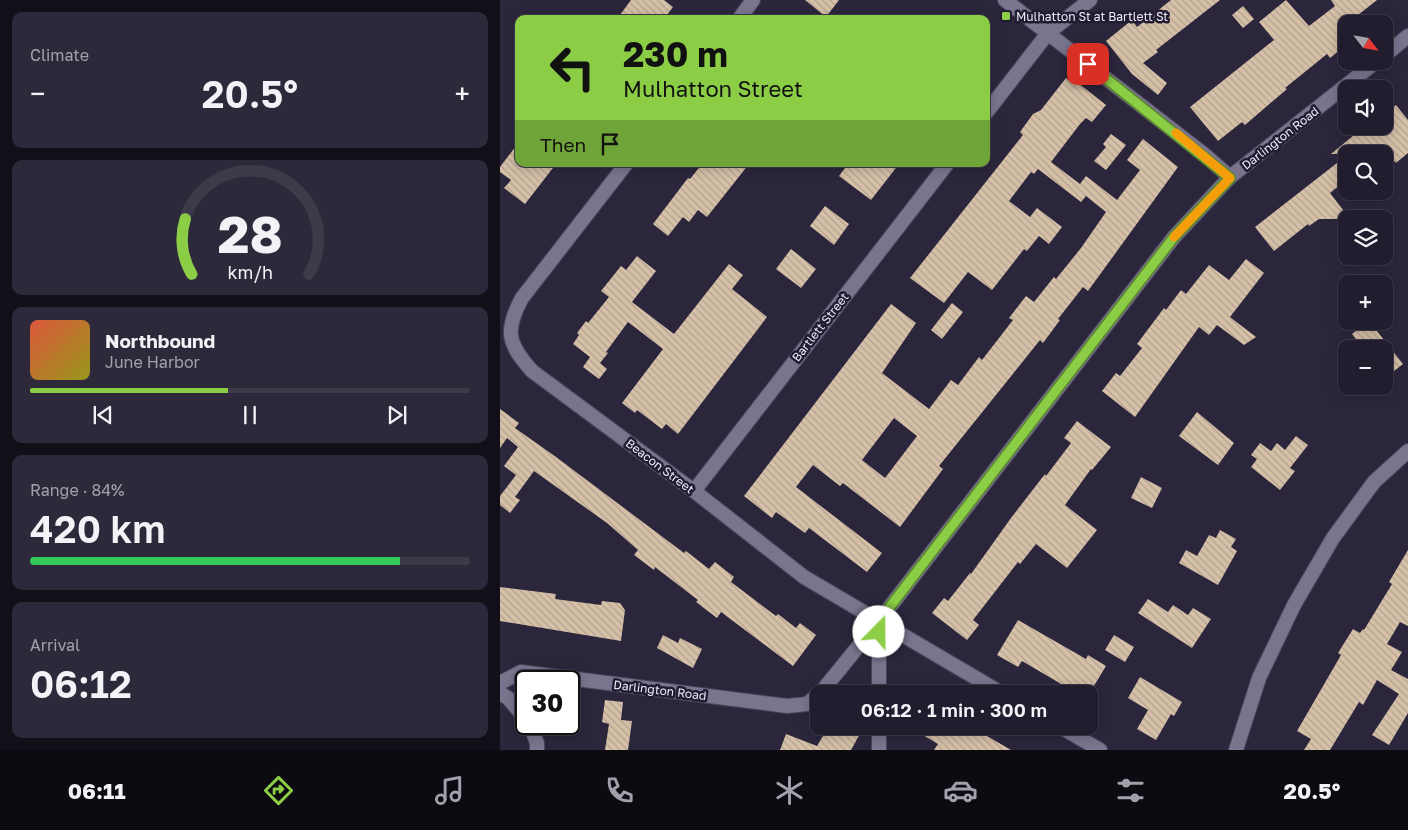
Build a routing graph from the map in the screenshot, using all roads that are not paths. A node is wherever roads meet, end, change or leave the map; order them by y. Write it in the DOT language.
graph roads {
  1 [pos="753,0"];
  2 [pos="1005,0"];
  3 [pos="1090,0"];
  4 [pos="742,15"];
  5 [pos="1048,33"];
  6 [pos="1408,36"];
  7 [pos="1393,48"];
  8 [pos="1366,70"];
  9 [pos="990,108"];
  10 [pos="624,167"];
  11 [pos="945,167"];
  12 [pos="1230,178"];
  13 [pos="1408,451"];
  14 [pos="694,491"];
  15 [pos="879,621"];
  16 [pos="500,683"];
  17 [pos="879,685"];
  18 [pos="988,685"];
  19 [pos="500,693"];
  20 [pos="515,706"];
  21 [pos="533,735"];
  22 [pos="879,735"];
  23 [pos="1074,735"];
  24 [pos="537,750"];
  25 [pos="879,750"];
  26 [pos="1100,750"];
  27 [pos="1236,750"];
  1 -- 4 [label="street"];
  2 -- 5 [label="street"];
  3 -- 5 [label="street"];
  5 -- 9 [label="street"];
  5 -- 12 [label="street"];
  6 -- 7 [label="street"];
  8 -- 12 [label="street, Darlington Road"];
  10 -- 14 [label="street, Beacon Street"];
  11 -- 14 [label="street, Bartlett Street"];
  12 -- 15 [label="street, Darlington Road"];
  13 -- 27 [label="street"];
  14 -- 15 [label="street, Beacon Street"];
  15 -- 16 [label="street, Darlington Road"];
  15 -- 17 [label="street"];
  15 -- 18 [label="street, Beacon Street"];
  19 -- 20 [label="street"];
  21 -- 24 [label="street"];
  22 -- 25 [label="street"];
  23 -- 26 [label="street"];
}
